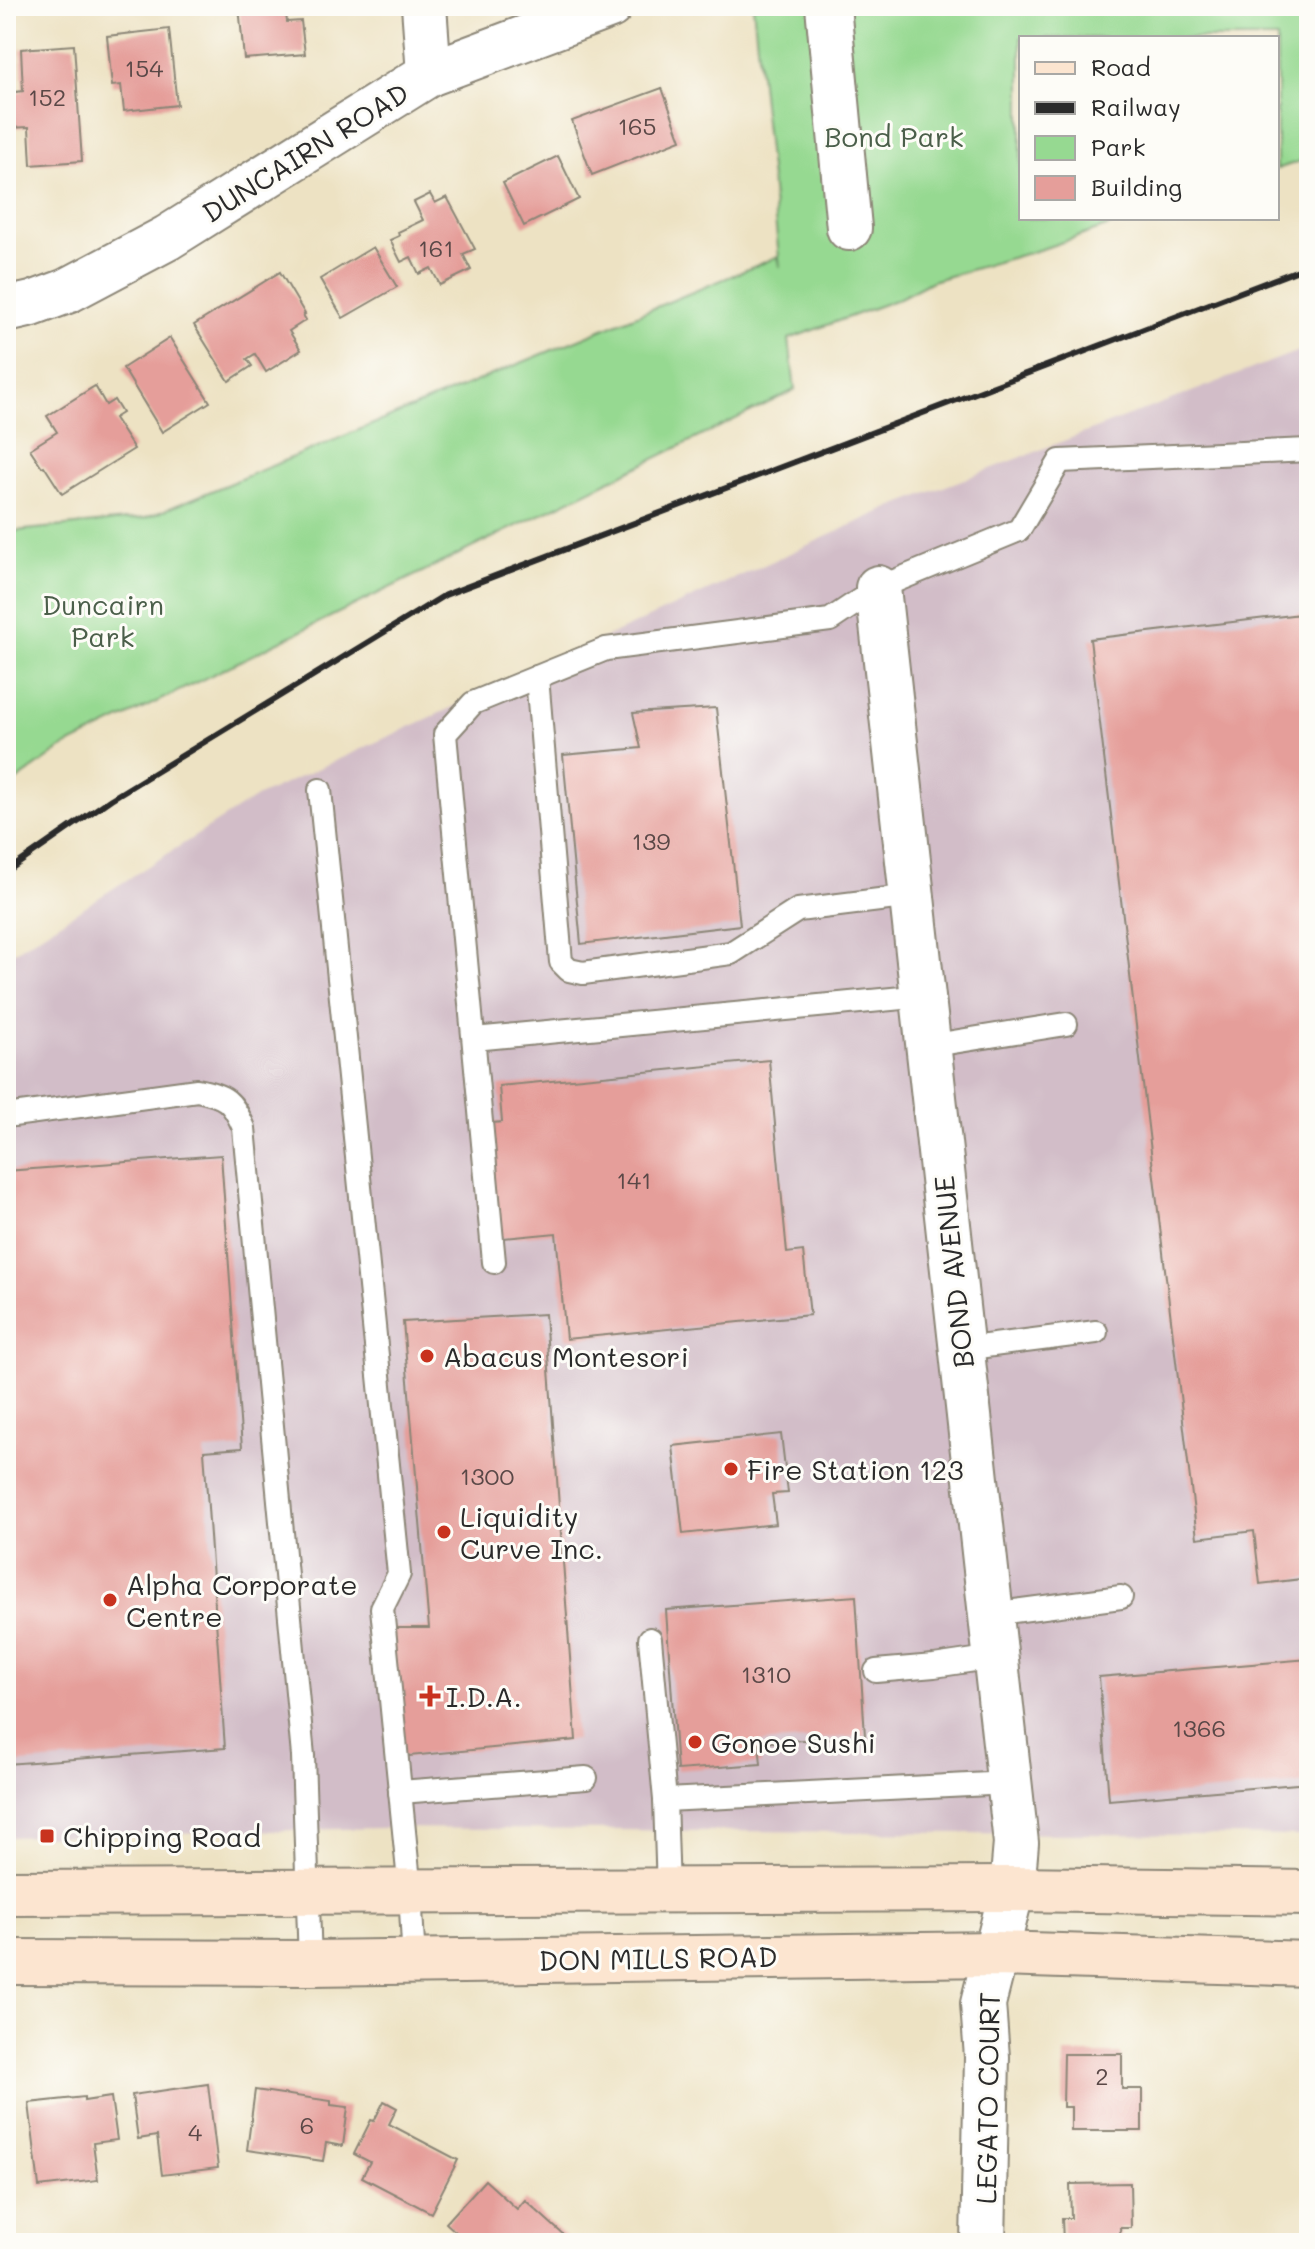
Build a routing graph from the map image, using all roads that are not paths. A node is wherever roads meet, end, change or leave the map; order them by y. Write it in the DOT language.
graph roads {
  1 [pos="424,6"];
  2 [pos="610,6"];
  3 [pos="828,6"];
  4 [pos="429,74"];
  5 [pos="849,228"];
  6 [pos="6,310"];
  7 [pos="1309,450"];
  8 [pos="878,588"];
  9 [pos="537,677"];
  10 [pos="320,790"];
  11 [pos="912,896"];
  12 [pos="923,996"];
  13 [pos="1066,1024"];
  14 [pos="474,1039"];
  15 [pos="928,1046"];
  16 [pos="6,1116"];
  17 [pos="494,1262"];
  18 [pos="1096,1332"];
  19 [pos="962,1349"];
  20 [pos="1121,1597"];
  21 [pos="991,1614"];
  22 [pos="650,1639"];
  23 [pos="995,1657"];
  24 [pos="876,1671"];
  25 [pos="586,1778"];
  26 [pos="1009,1783"];
  27 [pos="400,1792"];
  28 [pos="665,1800"];
  29 [pos="1012,1889"];
  30 [pos="668,1891"];
  31 [pos="308,1892"];
  32 [pos="410,1892"];
  33 [pos="6,1893"];
  34 [pos="1309,1893"];
  35 [pos="996,1954"];
  36 [pos="6,1962"];
  37 [pos="414,1962"];
  38 [pos="310,1963"];
  39 [pos="1309,1964"];
  40 [pos="983,2243"];
  1 -- 4 [label="street"];
  2 -- 4 [label="street, DUNCAIRN ROAD"];
  3 -- 5 [label="street"];
  4 -- 6 [label="street, DUNCAIRN ROAD"];
  7 -- 8 [label="lane"];
  8 -- 9 [label="lane"];
  8 -- 11 [label="street, BOND AVENUE"];
  9 -- 11 [label="lane"];
  9 -- 14 [label="lane"];
  10 -- 27 [label="lane"];
  11 -- 12 [label="street, BOND AVENUE"];
  12 -- 14 [label="lane"];
  12 -- 15 [label="street, BOND AVENUE"];
  13 -- 15 [label="lane"];
  14 -- 17 [label="lane"];
  15 -- 19 [label="street, BOND AVENUE"];
  16 -- 31 [label="lane"];
  18 -- 19 [label="lane"];
  19 -- 21 [label="street, BOND AVENUE"];
  20 -- 21 [label="lane"];
  21 -- 23 [label="street, BOND AVENUE"];
  22 -- 28 [label="lane"];
  23 -- 24 [label="lane"];
  23 -- 26 [label="street, BOND AVENUE"];
  25 -- 27 [label="lane"];
  26 -- 28 [label="lane"];
  26 -- 29 [label="street, BOND AVENUE"];
  27 -- 32 [label="lane"];
  28 -- 30 [label="lane"];
  29 -- 30 [label="main road"];
  29 -- 34 [label="main road"];
  29 -- 35 [label="street, BOND AVENUE"];
  30 -- 32 [label="main road"];
  31 -- 32 [label="main road"];
  31 -- 33 [label="main road"];
  31 -- 38 [label="lane"];
  32 -- 37 [label="lane"];
  35 -- 37 [label="main road, DON MILLS ROAD"];
  35 -- 39 [label="main road, DON MILLS ROAD"];
  35 -- 40 [label="street, LEGATO COURT"];
  36 -- 38 [label="main road, DON MILLS ROAD"];
  37 -- 38 [label="main road, DON MILLS ROAD"];
}
